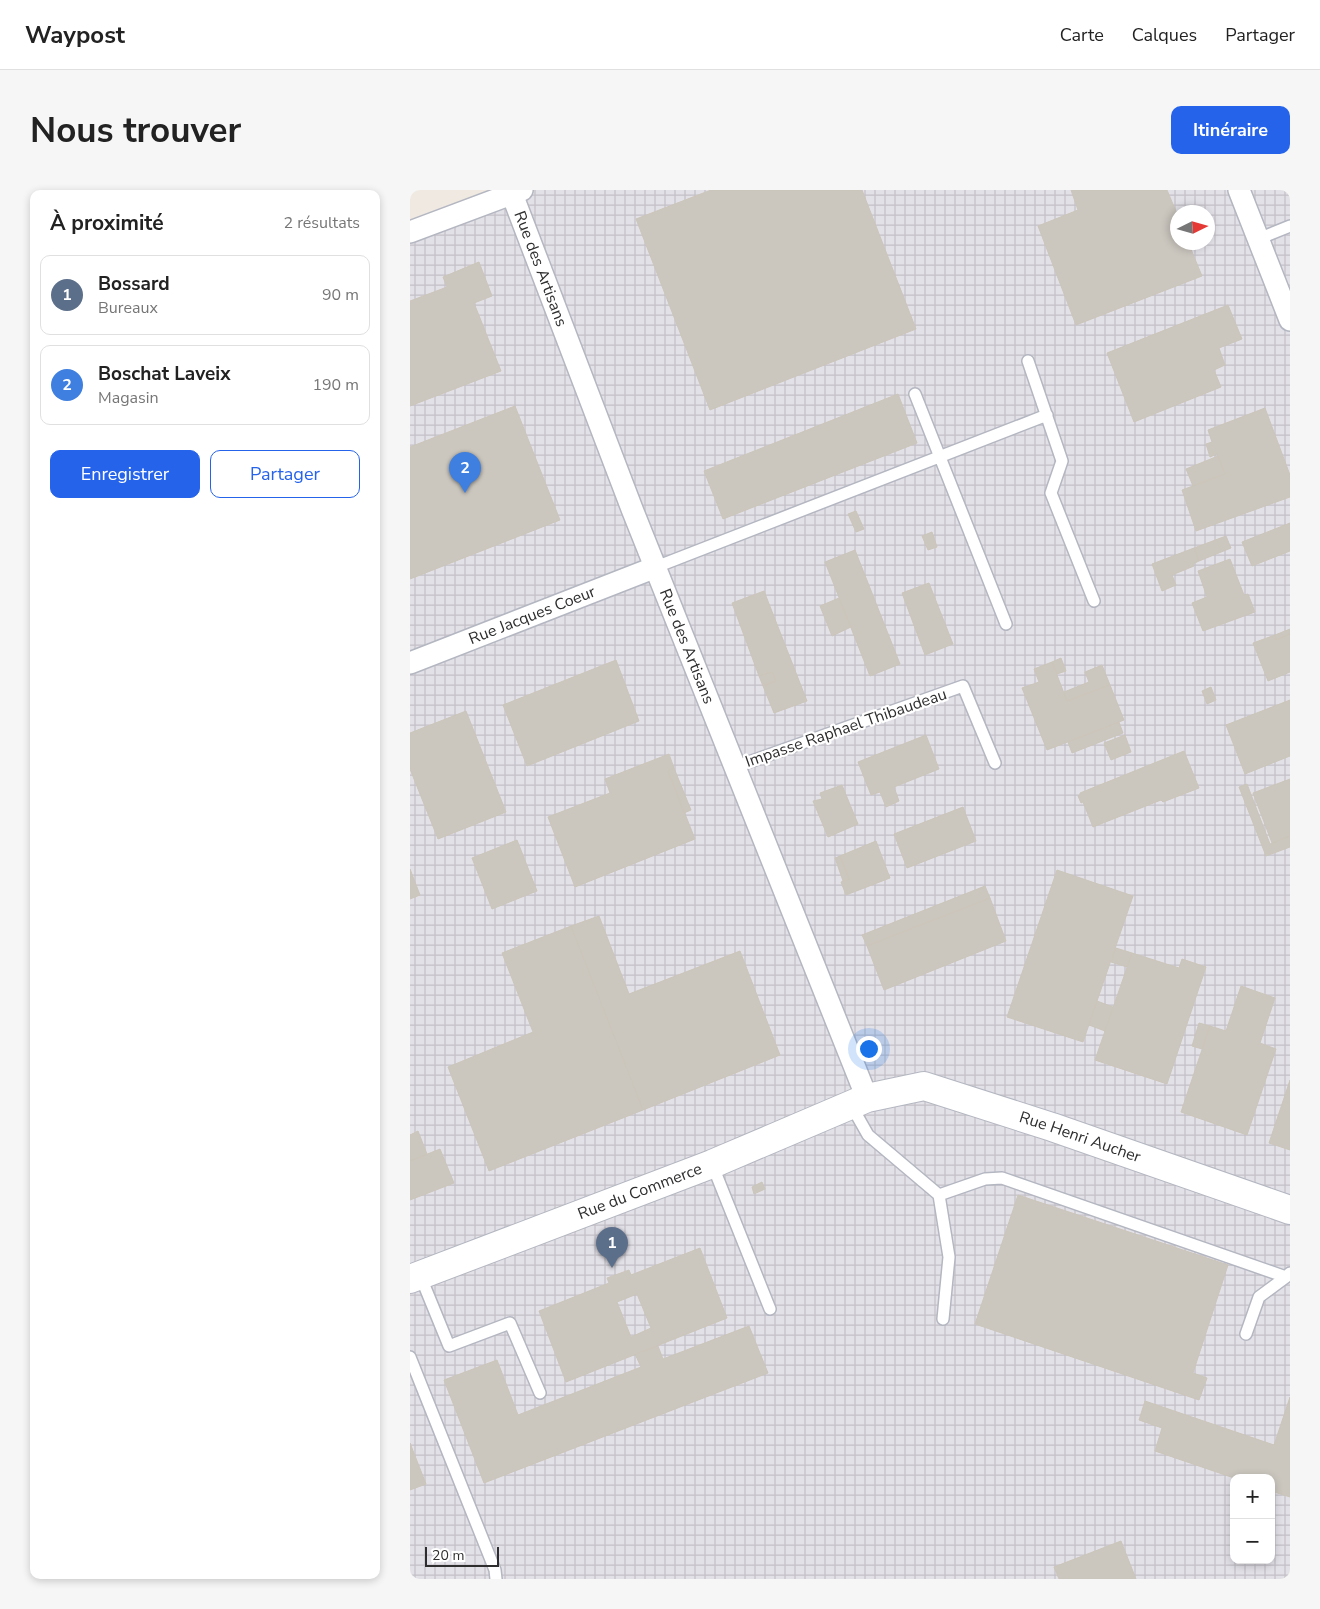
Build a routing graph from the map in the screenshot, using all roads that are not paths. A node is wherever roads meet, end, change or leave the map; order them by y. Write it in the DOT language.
graph roads {
  1 [pos="1239,190"];
  2 [pos="517,192"];
  3 [pos="1290,226"];
  4 [pos="410,232"];
  5 [pos="1258,239"];
  6 [pos="1290,320"];
  7 [pos="1028,361"];
  8 [pos="915,394"];
  9 [pos="1047,415"];
  10 [pos="941,456"];
  11 [pos="656,567"];
  12 [pos="1094,601"];
  13 [pos="1006,624"];
  14 [pos="410,663"];
  15 [pos="995,763"];
  16 [pos="735,766"];
  17 [pos="859,1101"];
  18 [pos="712,1164"];
  19 [pos="939,1195"];
  20 [pos="1290,1210"];
  21 [pos="1288,1275"];
  22 [pos="415,1277"];
  23 [pos="770,1309"];
  24 [pos="942,1320"];
  25 [pos="1246,1334"];
  26 [pos="410,1356"];
  27 [pos="540,1393"];
  28 [pos="496,1579"];
  1 -- 5 [label="street"];
  2 -- 4 [label="street"];
  2 -- 11 [label="street, Rue des Artisans"];
  3 -- 5 [label="lane"];
  5 -- 6 [label="street"];
  7 -- 9 [label="lane"];
  8 -- 10 [label="lane"];
  9 -- 10 [label="lane"];
  9 -- 12 [label="lane"];
  10 -- 11 [label="lane"];
  10 -- 13 [label="lane"];
  11 -- 14 [label="street, Rue Jacques Coeur"];
  11 -- 16 [label="street, Rue des Artisans"];
  15 -- 16 [label="lane, Impasse Raphael Thibaudeau"];
  16 -- 17 [label="street, Rue des Artisans"];
  17 -- 18 [label="street, Rue du Commerce"];
  17 -- 19 [label="lane"];
  17 -- 20 [label="street, Rue Henri Aucher"];
  18 -- 22 [label="street, Rue du Commerce"];
  18 -- 23 [label="lane"];
  19 -- 21 [label="lane"];
  19 -- 24 [label="lane"];
  21 -- 25 [label="lane"];
  22 -- 27 [label="lane"];
  26 -- 28 [label="lane"];
}
